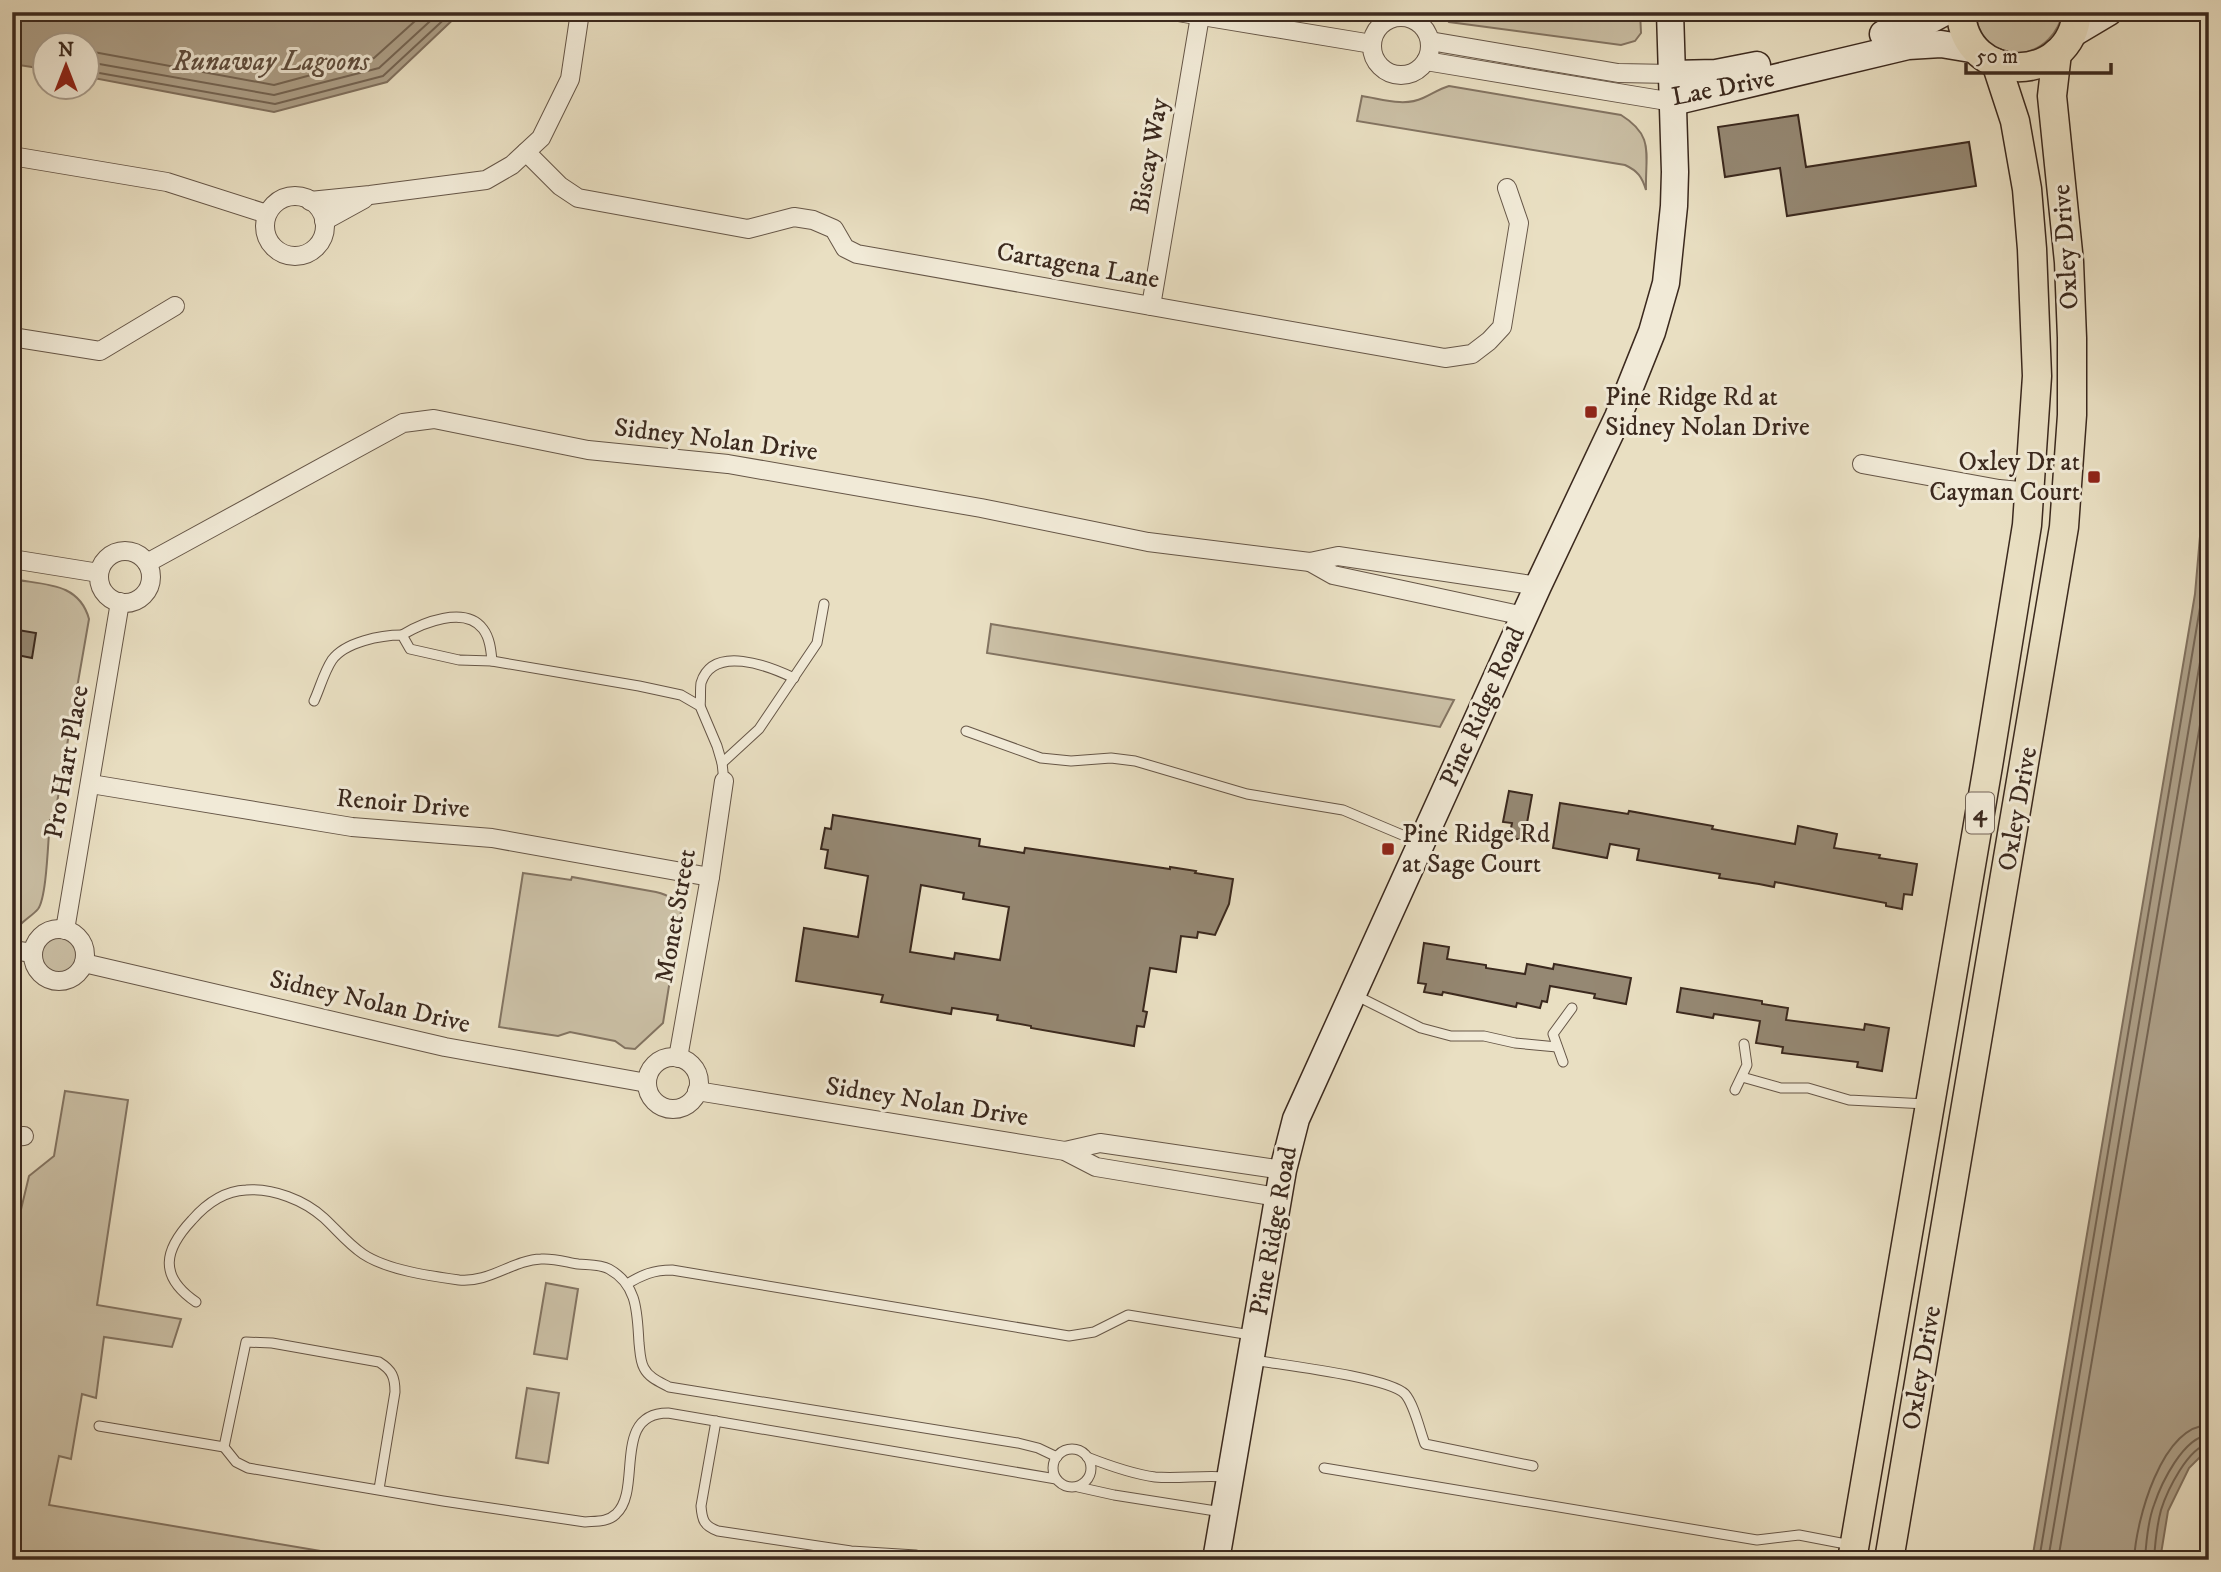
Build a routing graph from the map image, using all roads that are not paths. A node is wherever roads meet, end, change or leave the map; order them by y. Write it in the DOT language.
graph roads {
  1 [pos="580,12"];
  2 [pos="1178,12"];
  3 [pos="1670,12"];
  4 [pos="1945,12"];
  5 [pos="1961,12"];
  6 [pos="2109,12"];
  7 [pos="1409,15"];
  8 [pos="1200,16"];
  9 [pos="2069,33"];
  10 [pos="1430,41"];
  11 [pos="1372,44"];
  12 [pos="1986,57"];
  13 [pos="1426,61"];
  14 [pos="1672,74"];
  15 [pos="1673,102"];
  16 [pos="526,152"];
  17 [pos="12,156"];
  18 [pos="1507,188"];
  19 [pos="370,195"];
  20 [pos="310,201"];
  21 [pos="267,214"];
  22 [pos="324,221"];
  23 [pos="174,306"];
  24 [pos="1151,306"];
  25 [pos="12,337"];
  26 [pos="1862,464"];
  27 [pos="2030,492"];
  28 [pos="12,559"];
  29 [pos="1310,562"];
  30 [pos="147,563"];
  31 [pos="99,573"];
  32 [pos="1538,586"];
  33 [pos="120,602"];
  34 [pos="824,604"];
  35 [pos="1524,616"];
  36 [pos="402,635"];
  37 [pos="492,661"];
  38 [pos="794,678"];
  39 [pos="314,701"];
  40 [pos="700,706"];
  41 [pos="966,731"];
  42 [pos="722,763"];
  43 [pos="724,782"];
  44 [pos="91,784"];
  45 [pos="1422,844"];
  46 [pos="710,877"];
  47 [pos="65,930"];
  48 [pos="12,950"];
  49 [pos="33,953"];
  50 [pos="84,963"];
  51 [pos="1353,994"];
  52 [pos="1572,1008"];
  53 [pos="1744,1044"];
  54 [pos="1557,1048"];
  55 [pos="678,1058"];
  56 [pos="1563,1062"];
  57 [pos="1742,1077"];
  58 [pos="647,1083"];
  59 [pos="1735,1090"];
  60 [pos="697,1091"];
  61 [pos="1929,1104"];
  62 [pos="1065,1151"];
  63 [pos="1283,1170"];
  64 [pos="1278,1197"];
  65 [pos="627,1284"];
  66 [pos="196,1302"];
  67 [pos="1252,1347"];
  68 [pos="716,1421"];
  69 [pos="99,1426"];
  70 [pos="224,1447"];
  71 [pos="1057,1457"];
  72 [pos="1087,1457"];
  73 [pos="1533,1466"];
  74 [pos="1324,1468"];
  75 [pos="1230,1477"];
  76 [pos="1056,1479"];
  77 [pos="1078,1487"];
  78 [pos="379,1489"];
  79 [pos="1224,1512"];
  80 [pos="1853,1553"];
  81 [pos="936,1560"];
  82 [pos="1216,1560"];
  83 [pos="1889,1560"];
  1 -- 16 [label="street"];
  2 -- 8 [label="street"];
  3 -- 14 [label="street, Pine Ridge Road"];
  4 -- 14 [label="street, Lae Drive"];
  5 -- 12 [label="main road, 4"];
  6 -- 9 [label="street"];
  7 -- 10 [label="street"];
  7 -- 11 [label="street"];
  8 -- 11 [label="street"];
  8 -- 24 [label="street, Biscay Way"];
  9 -- 12 [label="main road"];
  9 -- 83 [label="main road, Oxley Drive / 4"];
  10 -- 13 [label="street"];
  10 -- 14 [label="street, Lae Drive"];
  11 -- 13 [label="street"];
  12 -- 15 [label="street, Lae Drive"];
  12 -- 27 [label="main road, Oxley Drive / 4"];
  13 -- 15 [label="street, Lae Drive"];
  14 -- 15 [label="street, Pine Ridge Road"];
  15 -- 32 [label="street, Pine Ridge Road"];
  16 -- 19 [label="street"];
  16 -- 24 [label="street, Cartagena Lane"];
  17 -- 21 [label="street"];
  18 -- 24 [label="street, Cartagena Lane"];
  19 -- 20 [label="street"];
  19 -- 22 [label="street"];
  20 -- 21 [label="street"];
  20 -- 22 [label="street"];
  21 -- 22 [label="street"];
  23 -- 25 [label="street"];
  26 -- 27 [label="street"];
  27 -- 61 [label="main road, Oxley Drive / 4"];
  28 -- 31 [label="street"];
  29 -- 30 [label="street, Sidney Nolan Drive"];
  29 -- 32 [label="street, Sidney Nolan Drive"];
  29 -- 35 [label="street, Sidney Nolan Drive"];
  30 -- 31 [label="street"];
  30 -- 33 [label="street"];
  31 -- 33 [label="street"];
  32 -- 35 [label="street, Pine Ridge Road"];
  33 -- 44 [label="street, Pro Hart Place"];
  34 -- 38 [label="lane"];
  35 -- 45 [label="street, Pine Ridge Road"];
  36 -- 37 [label="lane"];
  36 -- 37 [label="lane"];
  36 -- 39 [label="lane"];
  37 -- 40 [label="lane"];
  38 -- 40 [label="lane"];
  38 -- 42 [label="lane"];
  40 -- 42 [label="lane"];
  41 -- 45 [label="lane"];
  42 -- 43 [label="lane"];
  43 -- 46 [label="street, Monet Street"];
  44 -- 46 [label="street, Renoir Drive"];
  44 -- 47 [label="street, Pro Hart Place"];
  45 -- 51 [label="street, Pine Ridge Road"];
  46 -- 55 [label="street, Monet Street"];
  47 -- 49 [label="street"];
  47 -- 50 [label="street"];
  48 -- 49 [label="street"];
  49 -- 50 [label="street"];
  50 -- 58 [label="street, Sidney Nolan Drive"];
  51 -- 54 [label="lane"];
  51 -- 63 [label="street, Pine Ridge Road"];
  52 -- 54 [label="lane"];
  53 -- 57 [label="lane"];
  54 -- 56 [label="lane"];
  55 -- 58 [label="street"];
  55 -- 60 [label="street"];
  57 -- 59 [label="lane"];
  57 -- 61 [label="lane"];
  58 -- 60 [label="street"];
  60 -- 62 [label="street, Sidney Nolan Drive"];
  61 -- 80 [label="main road, Oxley Drive / 4"];
  62 -- 63 [label="street, Sidney Nolan Drive"];
  62 -- 64 [label="street, Sidney Nolan Drive"];
  63 -- 64 [label="street, Pine Ridge Road"];
  64 -- 67 [label="street, Pine Ridge Road"];
  65 -- 66 [label="lane"];
  65 -- 67 [label="lane"];
  65 -- 71 [label="lane"];
  67 -- 73 [label="lane"];
  67 -- 75 [label="street, Pine Ridge Road"];
  68 -- 76 [label="lane"];
  68 -- 78 [label="lane"];
  68 -- 81 [label="lane"];
  69 -- 70 [label="lane"];
  70 -- 78 [label="lane"];
  70 -- 78 [label="lane"];
  71 -- 72 [label="lane"];
  71 -- 76 [label="lane"];
  72 -- 75 [label="lane"];
  72 -- 77 [label="lane"];
  74 -- 80 [label="lane"];
  75 -- 79 [label="street, Pine Ridge Road"];
  76 -- 77 [label="lane"];
  77 -- 79 [label="lane"];
  79 -- 82 [label="street, Pine Ridge Road"];
}
